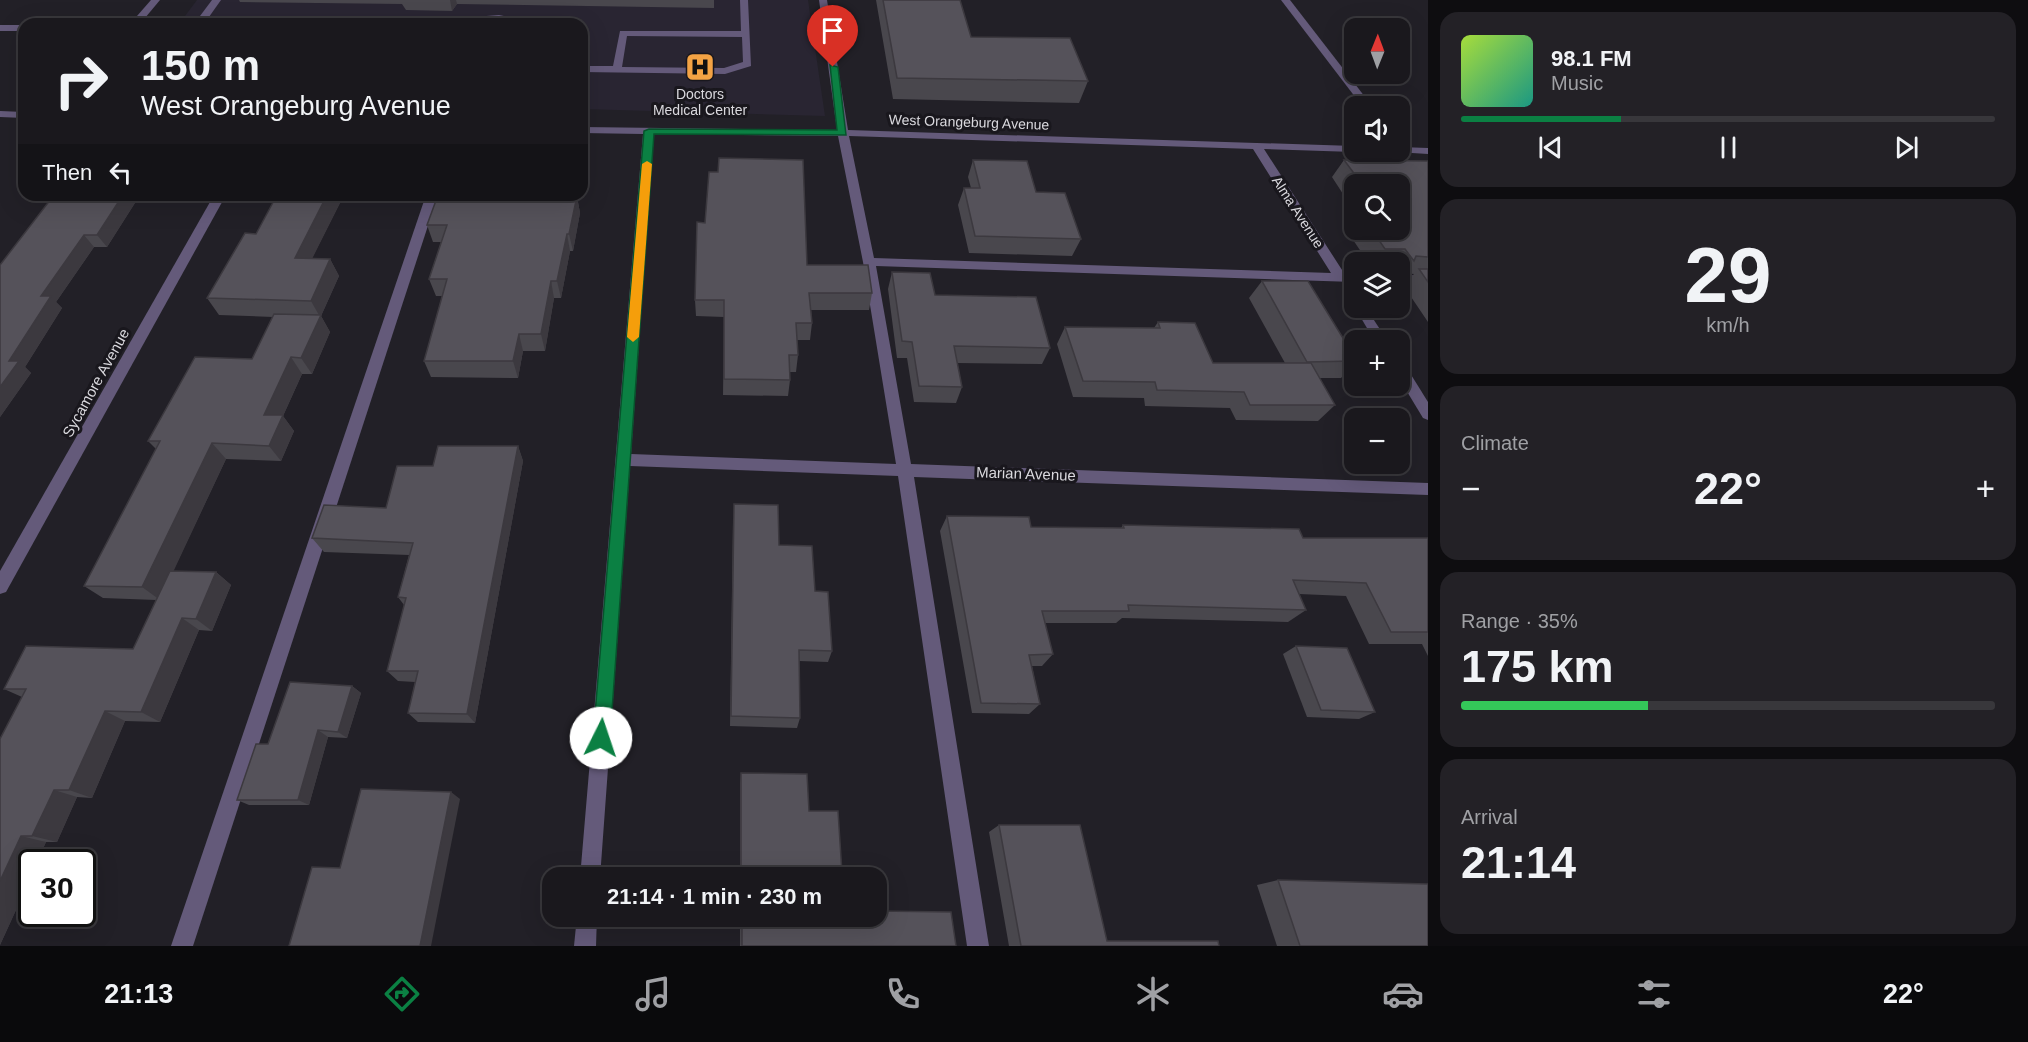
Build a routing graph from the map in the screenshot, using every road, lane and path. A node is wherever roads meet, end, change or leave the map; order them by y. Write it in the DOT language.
graph roads {
  1 [pos="156,0"];
  2 [pos="217,0"];
  3 [pos="744,0"];
  4 [pos="824,0"];
  5 [pos="1285,0"];
  6 [pos="140,18"];
  7 [pos="204,18"];
  8 [pos="0,28"];
  9 [pos="18,28"];
  10 [pos="746,34"];
  11 [pos="588,69"];
  12 [pos="617,69"];
  13 [pos="1359,96"];
  14 [pos="0,114"];
  15 [pos="18,115"];
  16 [pos="588,130"];
  17 [pos="649,131"];
  18 [pos="843,133"];
  19 [pos="1256,146"];
  20 [pos="1344,149"];
  21 [pos="1410,150"];
  22 [pos="1428,151"];
  23 [pos="217,201"];
  24 [pos="430,201"];
  25 [pos="869,262"];
  26 [pos="1341,278"];
  27 [pos="1410,279"];
  28 [pos="1428,280"];
  29 [pos="1410,385"];
  30 [pos="1428,414"];
  31 [pos="623,460"];
  32 [pos="905,470"];
  33 [pos="1428,489"];
  34 [pos="0,587"];
  35 [pos="591,867"];
  36 [pos="586,927"];
  37 [pos="182,946"];
  38 [pos="585,946"];
  39 [pos="978,946"];
  1 -- 6 [label="street"];
  2 -- 7 [label="street"];
  3 -- 10 [label="street"];
  4 -- 18 [label="street"];
  5 -- 13 [label="street"];
  8 -- 9 [label="street"];
  10 -- 12 [label="street"];
  10 -- 12 [label="street"];
  11 -- 12 [label="street"];
  14 -- 15 [label="street"];
  16 -- 17 [label="street, West Orangeburg Avenue"];
  17 -- 18 [label="street, West Orangeburg Avenue"];
  17 -- 31 [label="street"];
  18 -- 19 [label="street, West Orangeburg Avenue"];
  18 -- 25 [label="street"];
  19 -- 20 [label="street, West Orangeburg Avenue"];
  19 -- 26 [label="street, Alma Avenue"];
  21 -- 22 [label="street"];
  23 -- 34 [label="street, Sycamore Avenue"];
  24 -- 37 [label="street"];
  25 -- 26 [label="street"];
  25 -- 32 [label="street"];
  27 -- 28 [label="street"];
  29 -- 30 [label="street"];
  31 -- 32 [label="street, Marian Avenue"];
  31 -- 35 [label="street"];
  32 -- 33 [label="street, Marian Avenue"];
  32 -- 39 [label="street"];
  36 -- 38 [label="street"];
}
